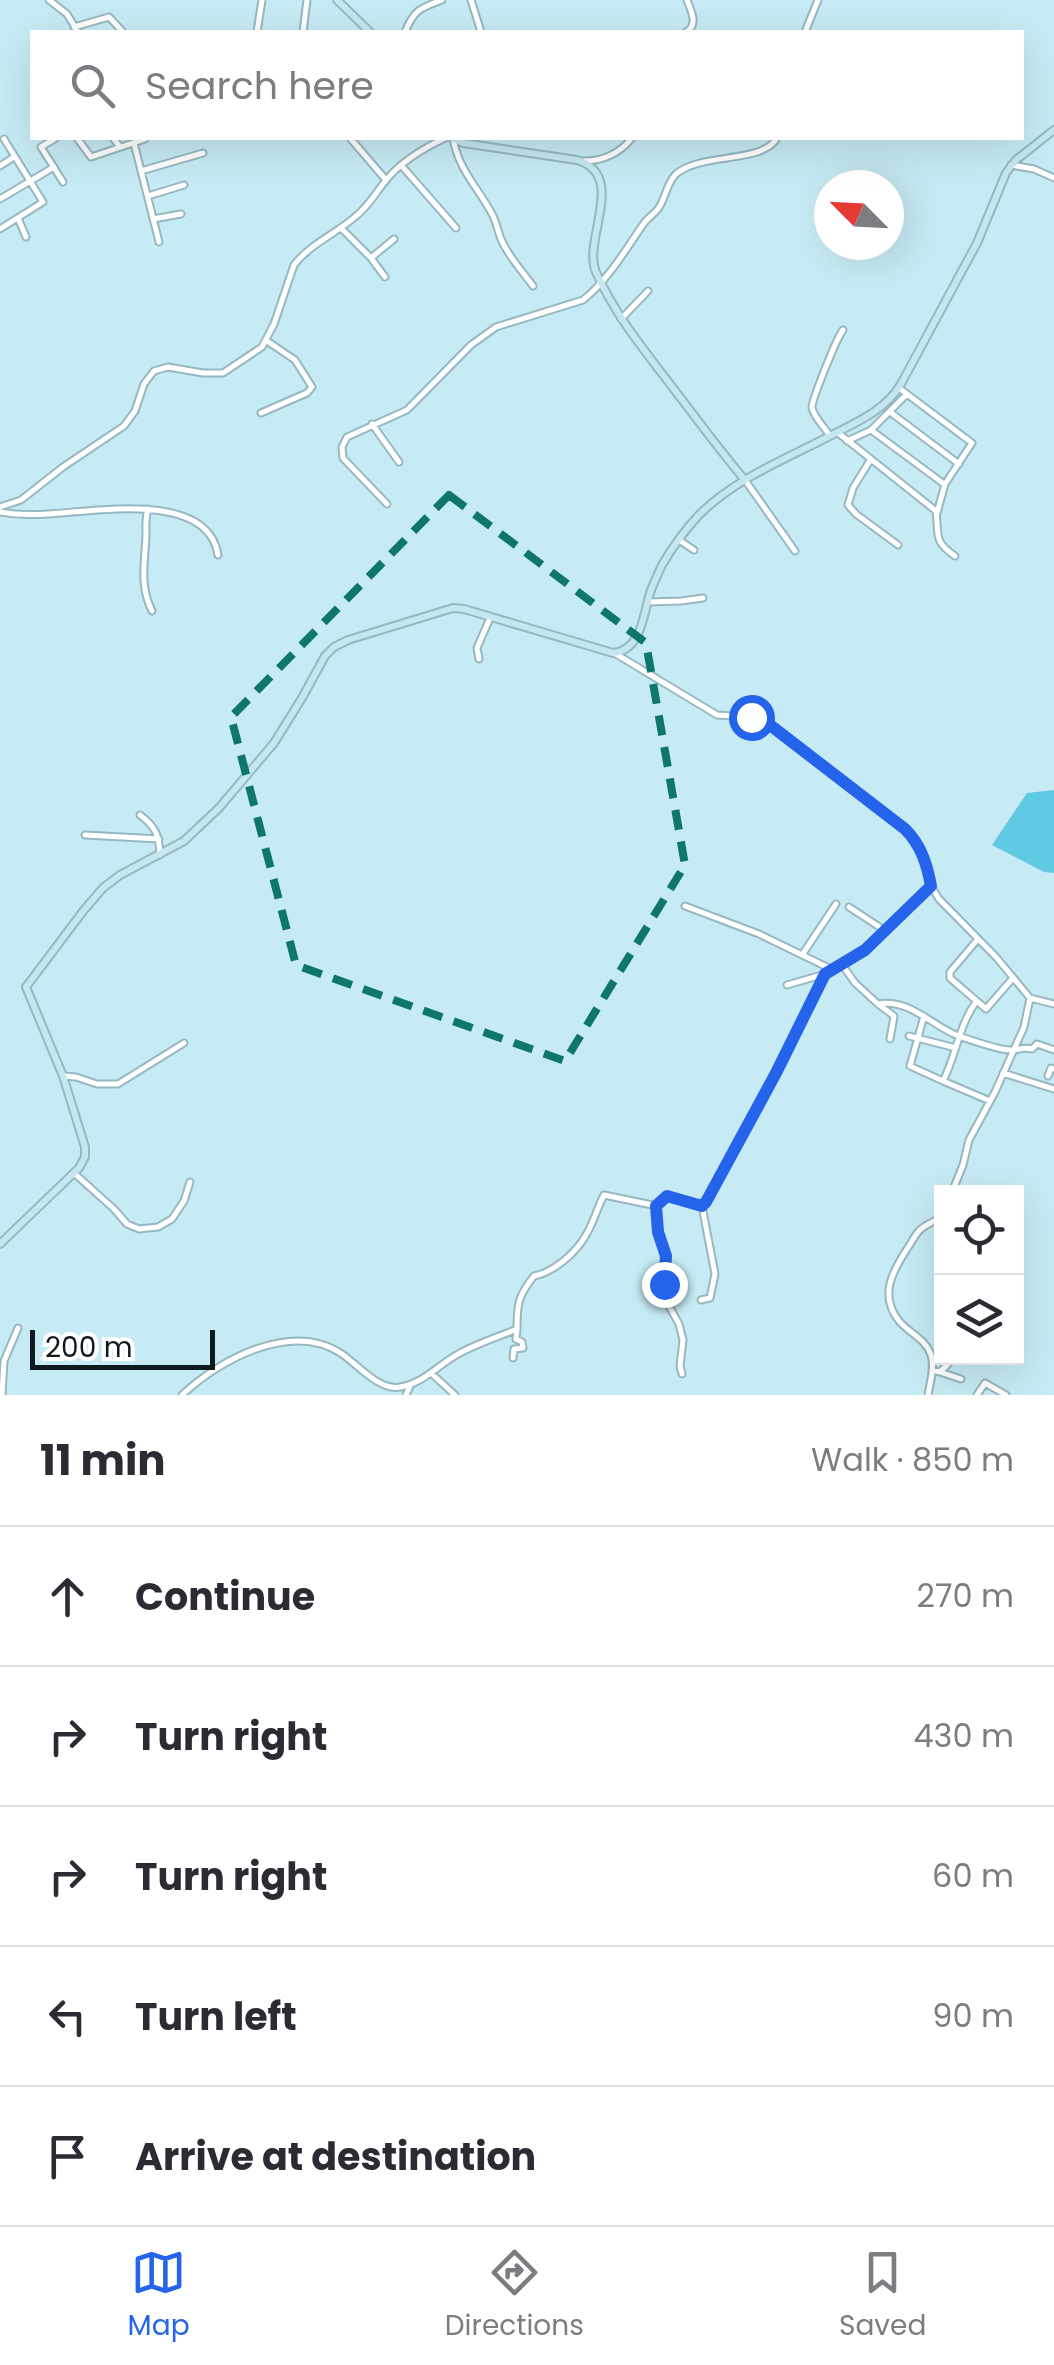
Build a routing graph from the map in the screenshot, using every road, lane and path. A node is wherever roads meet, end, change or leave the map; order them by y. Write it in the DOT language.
graph roads {
  1 [pos="49,0"];
  2 [pos="262,0"];
  3 [pos="307,0"];
  4 [pos="337,0"];
  5 [pos="442,0"];
  6 [pos="471,0"];
  7 [pos="687,0"];
  8 [pos="818,0"];
  9 [pos="76,30"];
  10 [pos="120,30"];
  11 [pos="258,30"];
  12 [pos="304,30"];
  13 [pos="368,30"];
  14 [pos="406,30"];
  15 [pos="480,30"];
  16 [pos="691,30"];
  17 [pos="806,30"];
  18 [pos="1054,130"];
  19 [pos="4,139"];
  20 [pos="50,140"];
  21 [pos="79,140"];
  22 [pos="114,140"];
  23 [pos="141,140"];
  24 [pos="352,140"];
  25 [pos="442,140"];
  26 [pos="454,140"];
  27 [pos="457,140"];
  28 [pos="497,140"];
  29 [pos="630,140"];
  30 [pos="775,140"];
  31 [pos="134,143"];
  32 [pos="498,147"];
  33 [pos="120,148"];
  34 [pos="204,153"];
  35 [pos="15,157"];
  36 [pos="584,162"];
  37 [pos="401,165"];
  38 [pos="1011,165"];
  39 [pos="0,166"];
  40 [pos="54,168"];
  41 [pos="142,171"];
  42 [pos="1054,178"];
  43 [pos="386,180"];
  44 [pos="30,181"];
  45 [pos="63,182"];
  46 [pos="184,185"];
  47 [pos="148,196"];
  48 [pos="0,199"];
  49 [pos="181,214"];
  50 [pos="18,218"];
  51 [pos="154,220"];
  52 [pos="341,228"];
  53 [pos="456,228"];
  54 [pos="0,229"];
  55 [pos="26,236"];
  56 [pos="394,239"];
  57 [pos="159,242"];
  58 [pos="371,258"];
  59 [pos="385,277"];
  60 [pos="601,282"];
  61 [pos="533,286"];
  62 [pos="648,292"];
  63 [pos="621,318"];
  64 [pos="842,330"];
  65 [pos="267,340"];
  66 [pos="899,388"];
  67 [pos="907,394"];
  68 [pos="890,412"];
  69 [pos="261,413"];
  70 [pos="372,424"];
  71 [pos="871,430"];
  72 [pos="834,434"];
  73 [pos="847,441"];
  74 [pos="870,459"];
  75 [pos="399,462"];
  76 [pos="959,464"];
  77 [pos="745,480"];
  78 [pos="945,484"];
  79 [pos="387,504"];
  80 [pos="0,510"];
  81 [pos="148,510"];
  82 [pos="936,514"];
  83 [pos="679,540"];
  84 [pos="898,544"];
  85 [pos="694,550"];
  86 [pos="795,551"];
  87 [pos="218,555"];
  88 [pos="956,556"];
  89 [pos="703,598"];
  90 [pos="648,602"];
  91 [pos="152,611"];
  92 [pos="490,618"];
  93 [pos="616,654"];
  94 [pos="479,659"];
  95 [pos="140,815"];
  96 [pos="85,835"];
  97 [pos="160,839"];
  98 [pos="160,855"];
  99 [pos="931,886"];
  100 [pos="836,904"];
  101 [pos="686,906"];
  102 [pos="848,907"];
  103 [pos="885,931"];
  104 [pos="978,939"];
  105 [pos="802,955"];
  106 [pos="841,963"];
  107 [pos="828,971"];
  108 [pos="1014,978"];
  109 [pos="787,984"];
  110 [pos="1030,998"];
  111 [pos="976,1002"];
  112 [pos="878,1004"];
  113 [pos="1054,1004"];
  114 [pos="924,1016"];
  115 [pos="909,1036"];
  116 [pos="960,1036"];
  117 [pos="890,1039"];
  118 [pos="918,1039"];
  119 [pos="184,1043"];
  120 [pos="956,1048"];
  121 [pos="1054,1050"];
  122 [pos="1012,1051"];
  123 [pos="1054,1068"];
  124 [pos="1003,1072"];
  125 [pos="63,1076"];
  126 [pos="1048,1076"];
  127 [pos="942,1081"];
  128 [pos="1054,1090"];
  129 [pos="990,1101"];
  130 [pos="74,1173"];
  131 [pos="190,1182"];
  132 [pos="955,1185"];
  133 [pos="656,1206"];
  134 [pos="702,1206"];
  135 [pos="934,1221"];
  136 [pos="0,1244"];
  137 [pos="701,1300"];
  138 [pos="18,1328"];
  139 [pos="517,1329"];
  140 [pos="513,1358"];
  141 [pos="947,1365"];
  142 [pos="932,1370"];
  143 [pos="430,1372"];
  144 [pos="940,1372"];
  145 [pos="682,1374"];
  146 [pos="961,1379"];
  147 [pos="411,1384"];
  148 [pos="2,1395"];
  149 [pos="182,1395"];
  150 [pos="406,1395"];
  151 [pos="454,1395"];
  152 [pos="928,1395"];
  153 [pos="976,1395"];
  154 [pos="1006,1395"];
  1 -- 9 [label="street"];
  2 -- 11 [label="street"];
  3 -- 12 [label="street"];
  4 -- 13 [label="street"];
  5 -- 14 [label="street"];
  6 -- 15 [label="street"];
  7 -- 16 [label="street"];
  8 -- 17 [label="street"];
  9 -- 10 [label="street"];
  18 -- 38 [label="street"];
  19 -- 35 [label="street"];
  20 -- 40 [label="street"];
  21 -- 33 [label="street"];
  22 -- 33 [label="street"];
  23 -- 31 [label="street"];
  24 -- 43 [label="street"];
  25 -- 37 [label="street"];
  26 -- 61 [label="street"];
  27 -- 32 [label="street"];
  28 -- 32 [label="street"];
  29 -- 36 [label="street"];
  30 -- 60 [label="street"];
  31 -- 33 [label="street"];
  31 -- 41 [label="street"];
  32 -- 36 [label="street"];
  34 -- 41 [label="street"];
  35 -- 39 [label="street"];
  35 -- 44 [label="street"];
  36 -- 60 [label="street"];
  37 -- 43 [label="street"];
  37 -- 53 [label="street"];
  38 -- 42 [label="street"];
  38 -- 66 [label="street"];
  40 -- 44 [label="street"];
  40 -- 45 [label="street"];
  41 -- 47 [label="street"];
  43 -- 52 [label="street"];
  44 -- 48 [label="street"];
  44 -- 50 [label="street"];
  46 -- 47 [label="street"];
  47 -- 51 [label="street"];
  49 -- 51 [label="street"];
  50 -- 54 [label="street"];
  50 -- 55 [label="street"];
  51 -- 57 [label="street"];
  52 -- 58 [label="street"];
  52 -- 65 [label="street"];
  56 -- 58 [label="street"];
  58 -- 59 [label="street"];
  60 -- 63 [label="street"];
  60 -- 70 [label="street"];
  62 -- 63 [label="street"];
  63 -- 77 [label="street"];
  64 -- 72 [label="street"];
  65 -- 69 [label="street"];
  65 -- 80 [label="street"];
  66 -- 67 [label="street"];
  66 -- 72 [label="street"];
  67 -- 68 [label="street"];
  67 -- 76 [label="street"];
  68 -- 71 [label="street"];
  68 -- 76 [label="street"];
  70 -- 75 [label="street"];
  70 -- 79 [label="street"];
  71 -- 73 [label="street"];
  71 -- 78 [label="street"];
  72 -- 73 [label="street"];
  72 -- 77 [label="street"];
  73 -- 74 [label="street"];
  74 -- 82 [label="street"];
  74 -- 84 [label="street"];
  76 -- 78 [label="street"];
  77 -- 83 [label="street"];
  77 -- 86 [label="street"];
  78 -- 82 [label="street"];
  80 -- 81 [label="street"];
  81 -- 87 [label="street"];
  81 -- 91 [label="street"];
  82 -- 88 [label="street"];
  83 -- 85 [label="street"];
  83 -- 90 [label="street"];
  89 -- 90 [label="street"];
  90 -- 93 [label="street"];
  92 -- 93 [label="street"];
  92 -- 94 [label="street"];
  92 -- 98 [label="street"];
  93 -- 99 [label="street"];
  95 -- 97 [label="street"];
  96 -- 97 [label="street"];
  97 -- 98 [label="street"];
  98 -- 125 [label="street"];
  99 -- 103 [label="street"];
  99 -- 104 [label="street"];
  100 -- 105 [label="street"];
  101 -- 105 [label="street"];
  102 -- 103 [label="street"];
  103 -- 106 [label="street"];
  104 -- 108 [label="street"];
  104 -- 111 [label="street"];
  105 -- 107 [label="street"];
  106 -- 107 [label="street"];
  106 -- 112 [label="street"];
  107 -- 109 [label="street"];
  107 -- 134 [label="street"];
  108 -- 110 [label="street"];
  108 -- 111 [label="street"];
  110 -- 113 [label="street"];
  110 -- 122 [label="street"];
  111 -- 116 [label="street"];
  112 -- 114 [label="street"];
  112 -- 117 [label="street"];
  114 -- 116 [label="street"];
  114 -- 118 [label="street"];
  115 -- 118 [label="street"];
  116 -- 120 [label="street"];
  116 -- 122 [label="street"];
  118 -- 120 [label="street"];
  118 -- 127 [label="street"];
  119 -- 125 [label="street"];
  120 -- 127 [label="street"];
  121 -- 122 [label="street"];
  122 -- 124 [label="street"];
  123 -- 126 [label="street"];
  124 -- 128 [label="street"];
  124 -- 129 [label="street"];
  125 -- 130 [label="street"];
  127 -- 129 [label="street"];
  129 -- 132 [label="street"];
  130 -- 131 [label="street"];
  130 -- 136 [label="street"];
  133 -- 134 [label="street"];
  133 -- 139 [label="street"];
  133 -- 145 [label="street"];
  134 -- 137 [label="street"];
  135 -- 142 [label="street"];
  138 -- 148 [label="street"];
  139 -- 140 [label="street"];
  139 -- 143 [label="street"];
  141 -- 144 [label="street"];
  142 -- 144 [label="street"];
  142 -- 152 [label="street"];
  143 -- 147 [label="street"];
  143 -- 151 [label="street"];
  144 -- 146 [label="street"];
  147 -- 149 [label="street"];
  147 -- 150 [label="street"];
  153 -- 154 [label="street"];
}
